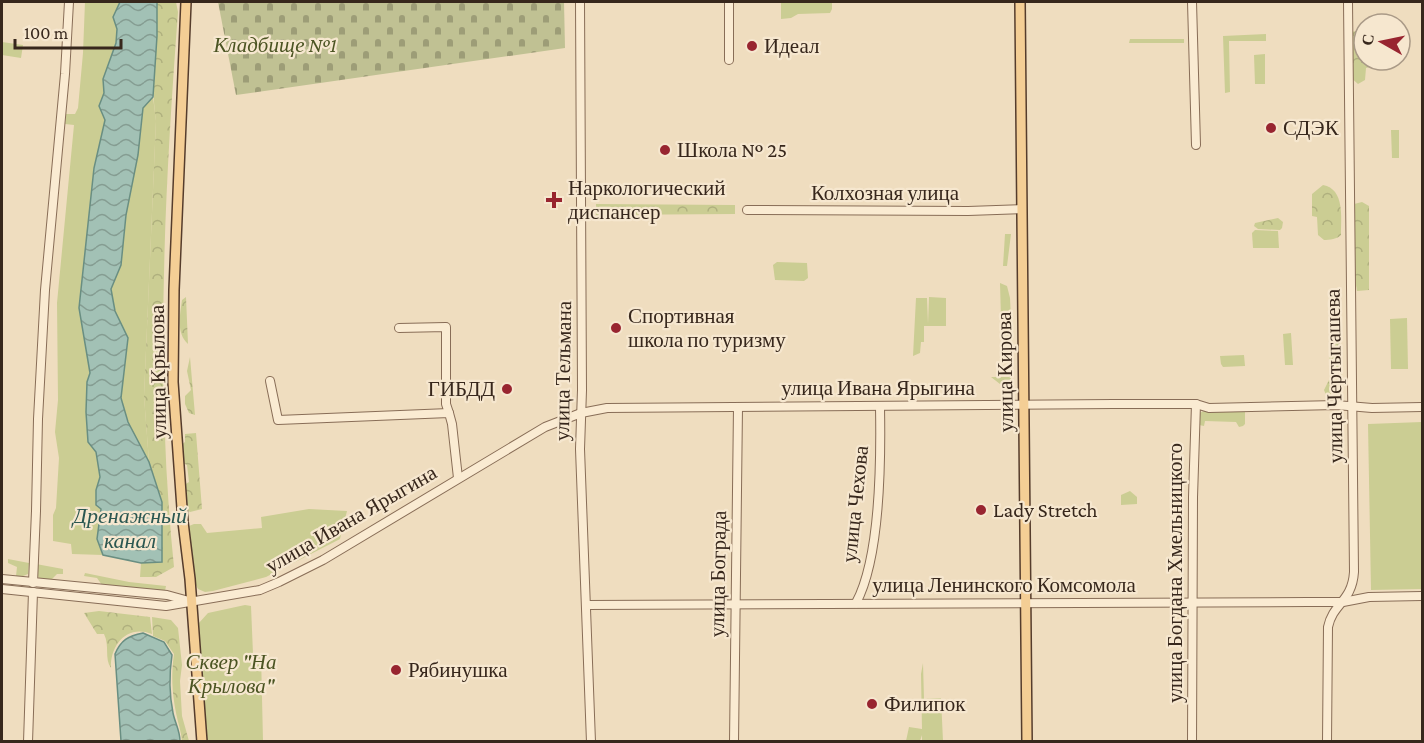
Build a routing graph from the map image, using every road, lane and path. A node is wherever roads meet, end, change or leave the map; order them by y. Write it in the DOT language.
graph roads {
  1 [pos="69,2"];
  2 [pos="186,2"];
  3 [pos="580,2"];
  4 [pos="729,2"];
  5 [pos="1020,2"];
  6 [pos="1192,2"];
  7 [pos="1348,2"];
  8 [pos="729,60"];
  9 [pos="1196,145"];
  10 [pos="1022,209"];
  11 [pos="747,210"];
  12 [pos="399,328"];
  13 [pos="270,381"];
  14 [pos="1196,404"];
  15 [pos="1023,405"];
  16 [pos="1353,406"];
  17 [pos="738,407"];
  18 [pos="880,407"];
  19 [pos="1422,407"];
  20 [pos="449,413"];
  21 [pos="581,413"];
  22 [pos="458,478"];
  23 [pos="2,579"];
  24 [pos="33,588"];
  25 [pos="2,589"];
  26 [pos="1422,596"];
  27 [pos="190,602"];
  28 [pos="1192,602"];
  29 [pos="1343,602"];
  30 [pos="735,603"];
  31 [pos="856,603"];
  32 [pos="1026,603"];
  33 [pos="586,604"];
  34 [pos="28,741"];
  35 [pos="202,741"];
  36 [pos="591,741"];
  37 [pos="734,741"];
  38 [pos="1027,741"];
  39 [pos="1192,741"];
  40 [pos="1327,741"];
  1 -- 24 [label="street"];
  2 -- 27 [label="main road, улица Крылова"];
  3 -- 21 [label="street, улица Тельмана"];
  4 -- 8 [label="street"];
  5 -- 10 [label="main road, улица Кирова"];
  6 -- 9 [label="street"];
  7 -- 16 [label="street, улица Чертыгашева"];
  10 -- 11 [label="street, Колхозная улица"];
  10 -- 15 [label="main road, улица Кирова"];
  12 -- 20 [label="street"];
  13 -- 20 [label="street"];
  14 -- 15 [label="street, улица Ивана Ярыгина"];
  14 -- 16 [label="street, улица Ивана Ярыгина"];
  14 -- 28 [label="street, улица Богдана Хмельницкого"];
  15 -- 18 [label="street, улица Ивана Ярыгина"];
  15 -- 32 [label="main road, улица Кирова"];
  16 -- 19 [label="street, улица Ивана Ярыгина"];
  16 -- 29 [label="street, улица Чертыгашева"];
  17 -- 18 [label="street, улица Ивана Ярыгина"];
  17 -- 21 [label="street, улица Ивана Ярыгина"];
  17 -- 30 [label="street, улица Бограда"];
  18 -- 31 [label="street, улица Чехова"];
  20 -- 22 [label="street, улица Ивана Ярыгина"];
  21 -- 22 [label="street, улица Ивана Ярыгина"];
  21 -- 33 [label="street, улица Тельмана"];
  22 -- 27 [label="street, улица Ивана Ярыгина"];
  23 -- 24 [label="street"];
  24 -- 25 [label="street"];
  24 -- 27 [label="street"];
  24 -- 34 [label="street"];
  26 -- 29 [label="street, улица Ленинского Комсомола"];
  27 -- 35 [label="main road, улица Крылова"];
  28 -- 29 [label="street, улица Ленинского Комсомола"];
  28 -- 32 [label="street, улица Ленинского Комсомола"];
  28 -- 39 [label="street, улица Богдана Хмельницкого"];
  29 -- 40 [label="street, улица Чертыгашева"];
  30 -- 31 [label="street, улица Ленинского Комсомола"];
  30 -- 33 [label="street, улица Ленинского Комсомола"];
  30 -- 37 [label="street, улица Бограда"];
  31 -- 32 [label="street, улица Ленинского Комсомола"];
  32 -- 38 [label="main road, улица Кирова"];
  33 -- 36 [label="street, улица Тельмана"];
}
